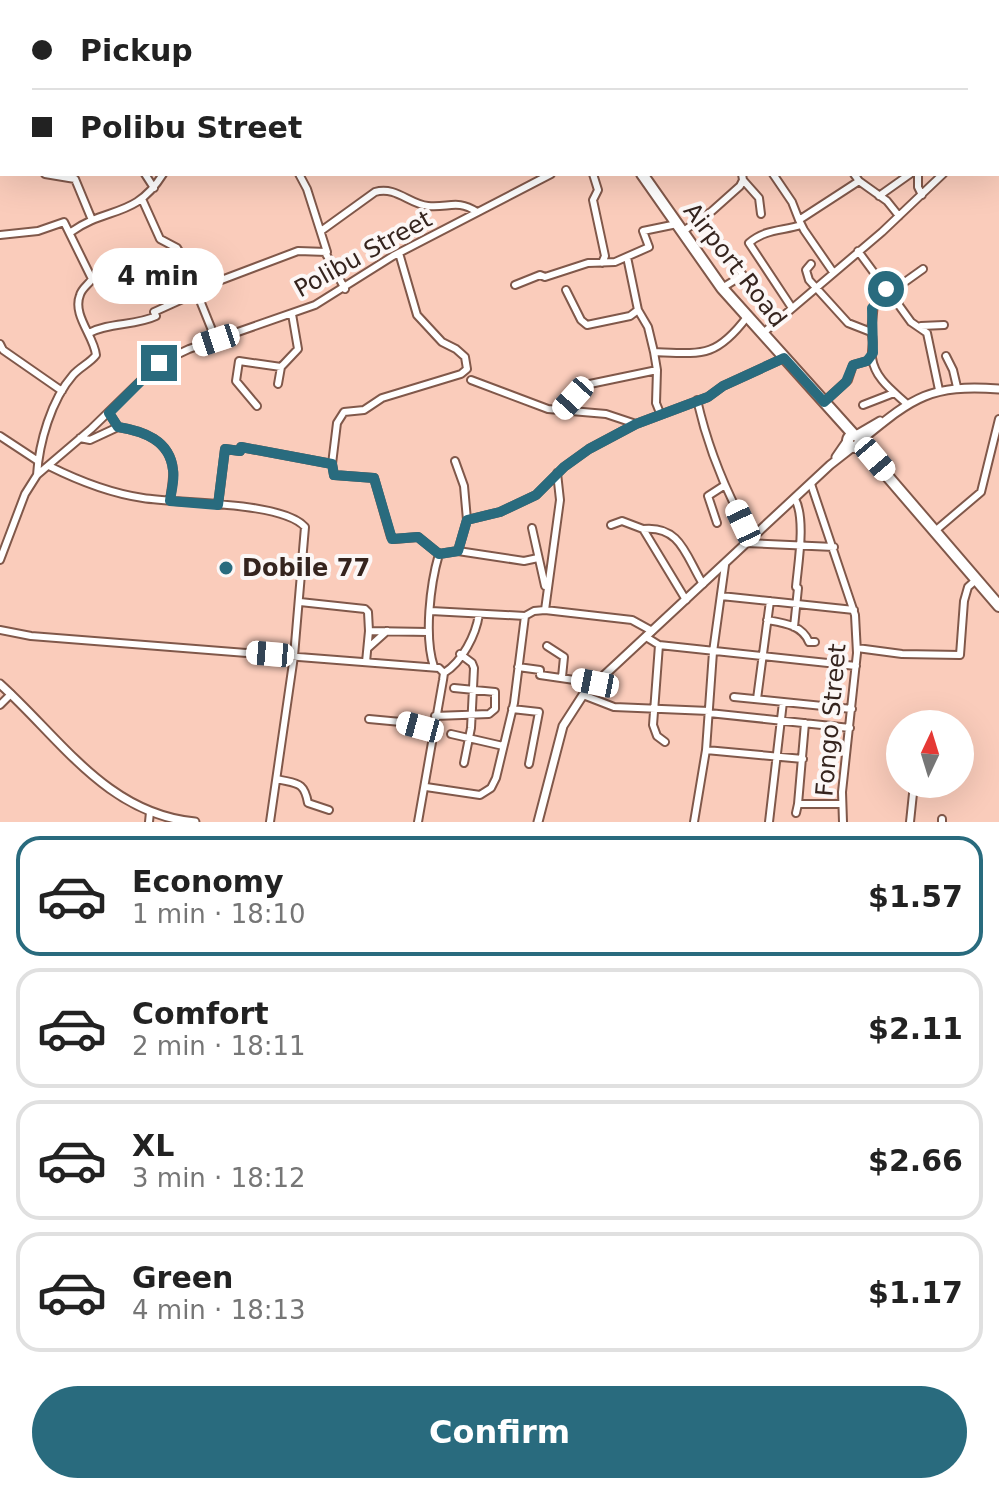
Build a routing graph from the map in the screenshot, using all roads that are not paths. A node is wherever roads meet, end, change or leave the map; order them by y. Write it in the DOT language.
graph roads {
  1 [pos="57,176"];
  2 [pos="146,176"];
  3 [pos="162,176"];
  4 [pos="300,176"];
  5 [pos="547,176"];
  6 [pos="594,176"];
  7 [pos="643,176"];
  8 [pos="774,176"];
  9 [pos="855,176"];
  10 [pos="907,176"];
  11 [pos="918,176"];
  12 [pos="941,176"];
  13 [pos="742,177"];
  14 [pos="859,181"];
  15 [pos="154,188"];
  16 [pos="922,195"];
  17 [pos="879,196"];
  18 [pos="142,199"];
  19 [pos="477,212"];
  20 [pos="761,214"];
  21 [pos="899,216"];
  22 [pos="92,220"];
  23 [pos="800,222"];
  24 [pos="680,228"];
  25 [pos="321,231"];
  26 [pos="71,232"];
  27 [pos="0,235"];
  28 [pos="719,242"];
  29 [pos="858,251"];
  30 [pos="327,252"];
  31 [pos="399,253"];
  32 [pos="627,257"];
  33 [pos="602,263"];
  34 [pos="811,264"];
  35 [pos="923,269"];
  36 [pos="833,272"];
  37 [pos="743,275"];
  38 [pos="515,285"];
  39 [pos="816,287"];
  40 [pos="722,288"];
  41 [pos="752,288"];
  42 [pos="345,289"];
  43 [pos="566,290"];
  44 [pos="891,291"];
  45 [pos="195,292"];
  46 [pos="792,308"];
  47 [pos="638,310"];
  48 [pos="292,314"];
  49 [pos="747,317"];
  50 [pos="944,325"];
  51 [pos="918,326"];
  52 [pos="871,332"];
  53 [pos="89,333"];
  54 [pos="762,334"];
  55 [pos="216,340"];
  56 [pos="0,344"];
  57 [pos="654,352"];
  58 [pos="946,356"];
  59 [pos="872,357"];
  60 [pos="784,358"];
  61 [pos="281,367"];
  62 [pos="657,370"];
  63 [pos="471,380"];
  64 [pos="278,384"];
  65 [pos="957,387"];
  66 [pos="999,389"];
  67 [pos="939,390"];
  68 [pos="62,391"];
  69 [pos="894,393"];
  70 [pos="697,400"];
  71 [pos="824,402"];
  72 [pos="907,404"];
  73 [pos="863,405"];
  74 [pos="257,406"];
  75 [pos="562,411"];
  76 [pos="109,413"];
  77 [pos="660,413"];
  78 [pos="999,419"];
  79 [pos="636,424"];
  80 [pos="118,427"];
  81 [pos="0,436"];
  82 [pos="80,438"];
  83 [pos="854,441"];
  84 [pos="38,461"];
  85 [pos="455,461"];
  86 [pos="332,464"];
  87 [pos="49,466"];
  88 [pos="557,473"];
  89 [pos="37,475"];
  90 [pos="811,484"];
  91 [pos="725,485"];
  92 [pos="795,499"];
  93 [pos="170,501"];
  94 [pos="218,505"];
  95 [pos="467,520"];
  96 [pos="717,523"];
  97 [pos="611,525"];
  98 [pos="532,528"];
  99 [pos="643,529"];
  100 [pos="935,531"];
  101 [pos="749,540"];
  102 [pos="799,547"];
  103 [pos="834,547"];
  104 [pos="458,551"];
  105 [pos="439,554"];
  106 [pos="0,557"];
  107 [pos="538,558"];
  108 [pos="725,565"];
  109 [pos="977,579"];
  110 [pos="703,584"];
  111 [pos="547,594"];
  112 [pos="721,596"];
  113 [pos="997,599"];
  114 [pos="686,600"];
  115 [pos="770,601"];
  116 [pos="300,602"];
  117 [pos="797,604"];
  118 [pos="545,610"];
  119 [pos="854,610"];
  120 [pos="431,611"];
  121 [pos="479,614"];
  122 [pos="525,616"];
  123 [pos="767,620"];
  124 [pos="794,627"];
  125 [pos="0,630"];
  126 [pos="369,631"];
  127 [pos="387,631"];
  128 [pos="428,632"];
  129 [pos="649,634"];
  130 [pos="815,642"];
  131 [pos="659,645"];
  132 [pos="547,646"];
  133 [pos="368,648"];
  134 [pos="857,648"];
  135 [pos="713,652"];
  136 [pos="460,654"];
  137 [pos="294,656"];
  138 [pos="763,657"];
  139 [pos="366,662"];
  140 [pos="856,666"];
  141 [pos="434,667"];
  142 [pos="518,667"];
  143 [pos="444,673"];
  144 [pos="562,677"];
  145 [pos="595,683"];
  146 [pos="0,684"];
  147 [pos="454,688"];
  148 [pos="472,688"];
  149 [pos="11,694"];
  150 [pos="583,695"];
  151 [pos="734,697"];
  152 [pos="757,699"];
  153 [pos="783,702"];
  154 [pos="0,705"];
  155 [pos="655,708"];
  156 [pos="512,709"];
  157 [pos="852,709"];
  158 [pos="709,712"];
  159 [pos="472,714"];
  160 [pos="435,716"];
  161 [pos="369,719"];
  162 [pos="781,720"];
  163 [pos="805,723"];
  164 [pos="850,728"];
  165 [pos="433,730"];
  166 [pos="451,734"];
  167 [pos="469,739"];
  168 [pos="665,742"];
  169 [pos="503,746"];
  170 [pos="706,750"];
  171 [pos="777,756"];
  172 [pos="803,759"];
  173 [pos="464,763"];
  174 [pos="529,764"];
  175 [pos="277,779"];
  176 [pos="426,787"];
  177 [pos="913,798"];
  178 [pos="798,804"];
  179 [pos="842,804"];
  180 [pos="329,810"];
  181 [pos="150,812"];
  182 [pos="796,813"];
  183 [pos="149,822"];
  184 [pos="195,822"];
  185 [pos="270,822"];
  186 [pos="418,822"];
  187 [pos="538,822"];
  188 [pos="694,822"];
  189 [pos="769,822"];
  190 [pos="843,822"];
  191 [pos="910,822"];
  1 -- 22 [label="street"];
  2 -- 15 [label="street"];
  3 -- 15 [label="street"];
  4 -- 25 [label="street"];
  5 -- 19 [label="street, Polibu Street"];
  6 -- 33 [label="street"];
  7 -- 24 [label="highway, Airport Road"];
  8 -- 23 [label="street"];
  9 -- 14 [label="street"];
  10 -- 17 [label="street"];
  11 -- 16 [label="street"];
  12 -- 16 [label="street"];
  13 -- 20 [label="street"];
  13 -- 24 [label="street"];
  14 -- 17 [label="street"];
  14 -- 23 [label="street"];
  15 -- 18 [label="street"];
  16 -- 21 [label="street"];
  17 -- 21 [label="street"];
  18 -- 22 [label="street"];
  18 -- 45 [label="street"];
  19 -- 25 [label="street"];
  19 -- 31 [label="street, Polibu Street"];
  21 -- 29 [label="street"];
  22 -- 26 [label="street"];
  23 -- 36 [label="street"];
  23 -- 46 [label="street"];
  24 -- 32 [label="street"];
  24 -- 40 [label="highway, Airport Road"];
  25 -- 30 [label="street"];
  26 -- 27 [label="street"];
  26 -- 53 [label="street"];
  28 -- 37 [label="street"];
  29 -- 36 [label="street"];
  29 -- 44 [label="street"];
  30 -- 42 [label="street"];
  30 -- 45 [label="street"];
  31 -- 42 [label="street, Polibu Street"];
  31 -- 86 [label="street"];
  32 -- 33 [label="street"];
  32 -- 47 [label="street"];
  33 -- 38 [label="street"];
  34 -- 39 [label="street"];
  35 -- 44 [label="street"];
  36 -- 39 [label="street"];
  37 -- 40 [label="street"];
  37 -- 41 [label="street"];
  39 -- 46 [label="street"];
  39 -- 52 [label="street"];
  40 -- 49 [label="highway, Airport Road"];
  42 -- 48 [label="street, Polibu Street"];
  43 -- 47 [label="street"];
  44 -- 51 [label="street"];
  44 -- 52 [label="street"];
  45 -- 53 [label="street"];
  45 -- 55 [label="street"];
  46 -- 54 [label="street"];
  47 -- 57 [label="street"];
  48 -- 55 [label="street, Polibu Street"];
  48 -- 61 [label="street"];
  49 -- 54 [label="highway, Airport Road"];
  49 -- 57 [label="street"];
  50 -- 51 [label="street"];
  51 -- 67 [label="street"];
  52 -- 59 [label="street"];
  53 -- 68 [label="street"];
  54 -- 60 [label="highway, Airport Road"];
  55 -- 76 [label="street, Polibu Street"];
  56 -- 68 [label="street"];
  57 -- 62 [label="street"];
  58 -- 65 [label="street"];
  59 -- 69 [label="street"];
  59 -- 71 [label="street"];
  60 -- 70 [label="street"];
  60 -- 71 [label="highway, Airport Road"];
  61 -- 64 [label="street"];
  61 -- 74 [label="street"];
  62 -- 75 [label="street"];
  62 -- 77 [label="street"];
  63 -- 75 [label="street"];
  65 -- 66 [label="street"];
  65 -- 67 [label="street"];
  67 -- 72 [label="street"];
  68 -- 84 [label="street"];
  69 -- 72 [label="street"];
  69 -- 73 [label="street"];
  70 -- 77 [label="street"];
  70 -- 91 [label="street"];
  71 -- 83 [label="highway, Airport Road"];
  72 -- 83 [label="street"];
  75 -- 79 [label="street"];
  76 -- 80 [label="street"];
  76 -- 82 [label="street, Polibu Street"];
  77 -- 79 [label="street"];
  78 -- 100 [label="street"];
  79 -- 88 [label="street"];
  80 -- 82 [label="street"];
  80 -- 93 [label="street"];
  81 -- 84 [label="street"];
  82 -- 87 [label="street, Polibu Street"];
  83 -- 90 [label="street"];
  83 -- 100 [label="highway, Airport Road"];
  84 -- 89 [label="street"];
  85 -- 95 [label="street"];
  86 -- 94 [label="street"];
  86 -- 105 [label="street"];
  87 -- 89 [label="street, Polibu Street"];
  87 -- 93 [label="street"];
  88 -- 95 [label="street"];
  88 -- 111 [label="street"];
  89 -- 106 [label="street, Polibu Street"];
  90 -- 92 [label="street"];
  90 -- 103 [label="street, Fongo Street"];
  91 -- 96 [label="street"];
  91 -- 101 [label="street"];
  92 -- 101 [label="street"];
  92 -- 102 [label="street"];
  93 -- 94 [label="street"];
  94 -- 116 [label="street"];
  95 -- 104 [label="street"];
  97 -- 99 [label="street"];
  98 -- 107 [label="street"];
  99 -- 110 [label="street"];
  99 -- 114 [label="street"];
  100 -- 109 [label="highway, Airport Road"];
  101 -- 102 [label="street"];
  101 -- 108 [label="street"];
  102 -- 103 [label="street"];
  102 -- 117 [label="street"];
  103 -- 119 [label="street, Fongo Street"];
  104 -- 105 [label="street"];
  104 -- 107 [label="street"];
  105 -- 120 [label="street"];
  107 -- 111 [label="street"];
  108 -- 110 [label="street"];
  108 -- 112 [label="street"];
  109 -- 113 [label="highway, Airport Road"];
  109 -- 134 [label="street"];
  110 -- 114 [label="street"];
  111 -- 118 [label="street"];
  112 -- 115 [label="street"];
  112 -- 135 [label="street"];
  114 -- 129 [label="street"];
  115 -- 117 [label="street"];
  115 -- 123 [label="street"];
  116 -- 126 [label="street"];
  116 -- 137 [label="street"];
  117 -- 119 [label="street"];
  117 -- 124 [label="street"];
  118 -- 122 [label="street"];
  118 -- 129 [label="street"];
  119 -- 134 [label="street, Fongo Street"];
  120 -- 121 [label="street"];
  120 -- 128 [label="street"];
  121 -- 122 [label="street"];
  121 -- 136 [label="street"];
  122 -- 142 [label="street"];
  123 -- 124 [label="street"];
  123 -- 138 [label="street"];
  124 -- 130 [label="street"];
  125 -- 137 [label="street"];
  126 -- 127 [label="street"];
  126 -- 133 [label="street"];
  127 -- 128 [label="street"];
  127 -- 133 [label="street"];
  128 -- 141 [label="street"];
  129 -- 131 [label="street"];
  129 -- 145 [label="street"];
  131 -- 135 [label="street"];
  131 -- 155 [label="street"];
  132 -- 144 [label="street"];
  133 -- 139 [label="street"];
  134 -- 140 [label="street, Fongo Street"];
  135 -- 138 [label="street"];
  135 -- 158 [label="street"];
  136 -- 143 [label="street"];
  136 -- 148 [label="street"];
  137 -- 139 [label="street"];
  137 -- 175 [label="street"];
  138 -- 140 [label="street"];
  138 -- 152 [label="street"];
  139 -- 141 [label="street"];
  140 -- 157 [label="street, Fongo Street"];
  141 -- 143 [label="street"];
  142 -- 144 [label="street"];
  142 -- 156 [label="street"];
  143 -- 160 [label="street"];
  144 -- 145 [label="street"];
  145 -- 150 [label="street"];
  146 -- 149 [label="street"];
  147 -- 148 [label="street"];
  148 -- 159 [label="street"];
  148 -- 159 [label="street"];
  149 -- 154 [label="street"];
  149 -- 181 [label="street"];
  150 -- 155 [label="street"];
  150 -- 187 [label="street"];
  151 -- 152 [label="street"];
  152 -- 153 [label="street"];
  153 -- 157 [label="street"];
  153 -- 162 [label="street"];
  155 -- 158 [label="street"];
  155 -- 168 [label="street"];
  156 -- 169 [label="street"];
  156 -- 174 [label="street"];
  157 -- 164 [label="street, Fongo Street"];
  158 -- 162 [label="street"];
  158 -- 170 [label="street"];
  159 -- 160 [label="street"];
  159 -- 167 [label="street"];
  160 -- 165 [label="street"];
  161 -- 165 [label="street"];
  162 -- 163 [label="street"];
  162 -- 171 [label="street"];
  163 -- 164 [label="street"];
  163 -- 172 [label="street"];
  164 -- 179 [label="street, Fongo Street"];
  165 -- 176 [label="street"];
  166 -- 167 [label="street"];
  167 -- 169 [label="street"];
  167 -- 173 [label="street"];
  169 -- 176 [label="street"];
  170 -- 171 [label="street"];
  170 -- 188 [label="street"];
  171 -- 172 [label="street"];
  171 -- 189 [label="street"];
  172 -- 178 [label="street"];
  175 -- 180 [label="street"];
  175 -- 185 [label="street"];
  176 -- 186 [label="street"];
  177 -- 191 [label="street"];
  178 -- 179 [label="street"];
  178 -- 182 [label="street"];
  179 -- 190 [label="street, Fongo Street"];
  181 -- 183 [label="street"];
  181 -- 184 [label="street"];
}
